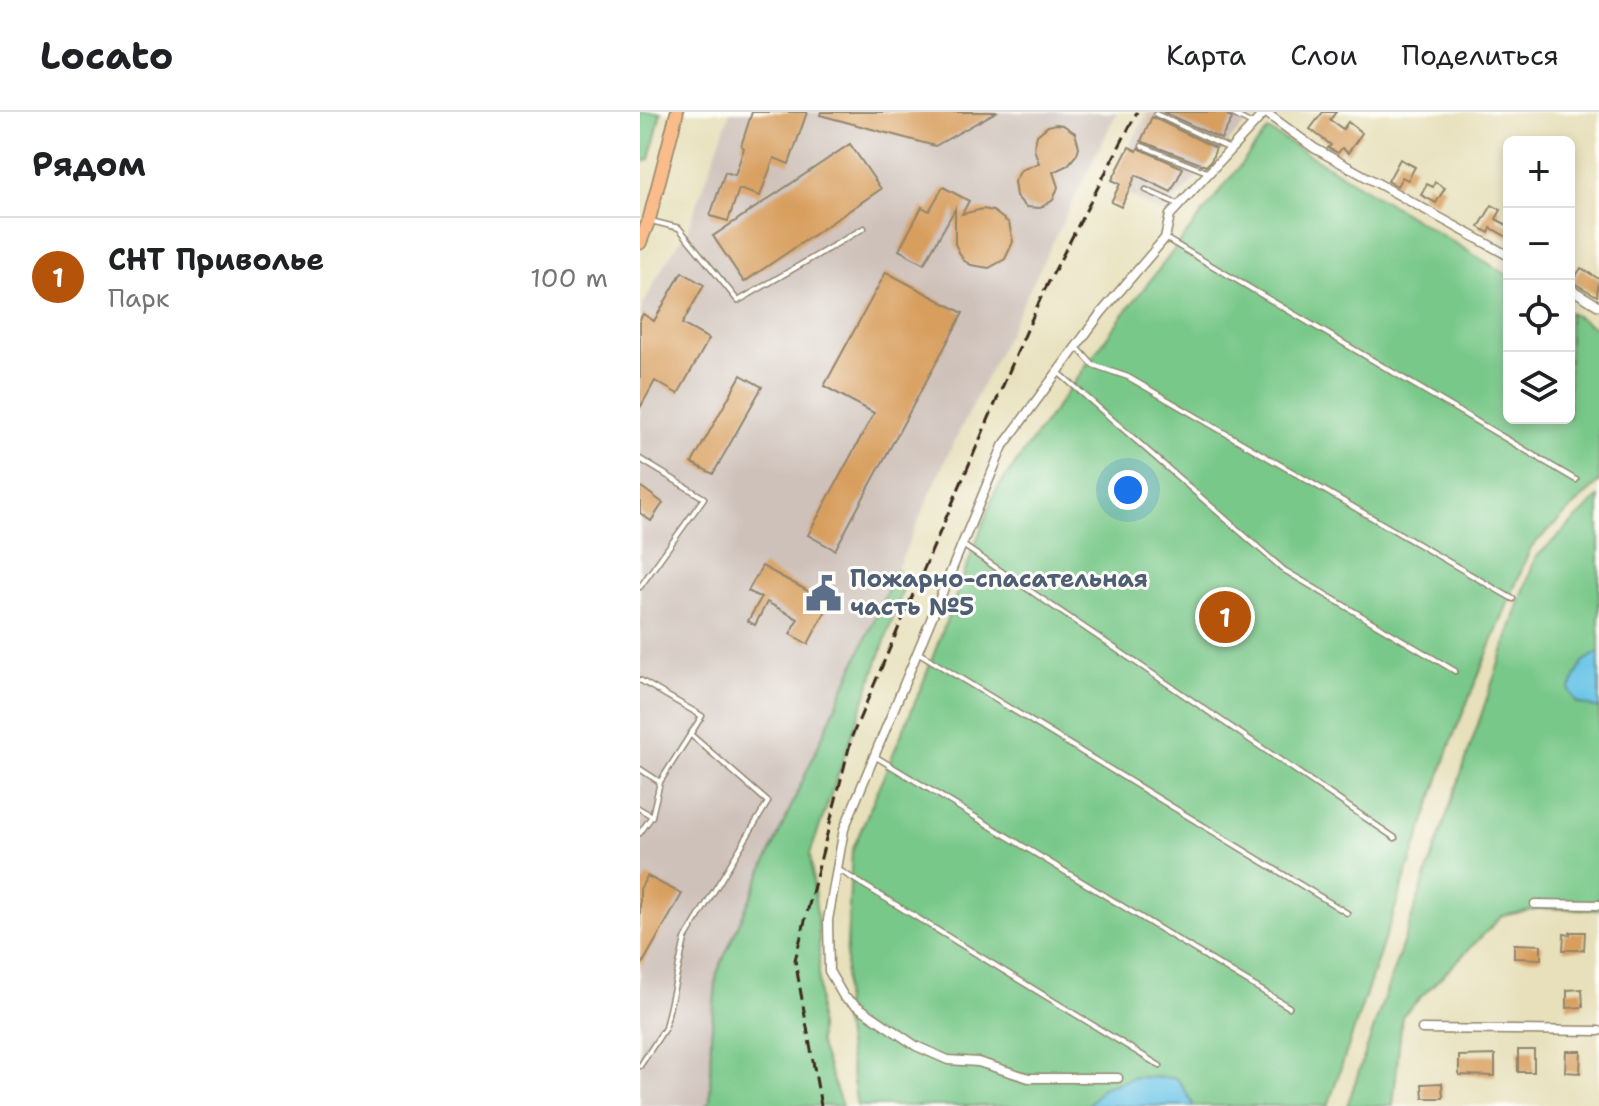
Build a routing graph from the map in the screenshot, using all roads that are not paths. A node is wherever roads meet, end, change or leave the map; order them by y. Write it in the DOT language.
graph roads {
  1 [pos="677,112"];
  2 [pos="1229,112"];
  3 [pos="1265,112"];
  4 [pos="1156,114"];
  5 [pos="1254,125"];
  6 [pos="1142,146"];
  7 [pos="1231,150"];
  8 [pos="1209,173"];
  9 [pos="1146,190"];
  10 [pos="1180,205"];
  11 [pos="649,220"];
  12 [pos="864,228"];
  13 [pos="1165,238"];
  14 [pos="640,243"];
  15 [pos="1503,253"];
  16 [pos="1575,292"];
  17 [pos="1599,306"];
  18 [pos="1077,347"];
  19 [pos="1058,372"];
  20 [pos="640,459"];
  21 [pos="1576,480"];
  22 [pos="962,545"];
  23 [pos="640,587"];
  24 [pos="1513,599"];
  25 [pos="917,651"];
  26 [pos="1455,671"];
  27 [pos="640,680"];
  28 [pos="690,734"];
  29 [pos="874,756"];
  30 [pos="640,769"];
  31 [pos="660,782"];
  32 [pos="640,809"];
  33 [pos="652,816"];
  34 [pos="640,833"];
  35 [pos="1395,838"];
  36 [pos="837,868"];
  37 [pos="1535,904"];
  38 [pos="1599,905"];
  39 [pos="1347,913"];
  40 [pos="1289,1007"];
  41 [pos="1422,1029"];
  42 [pos="1599,1031"];
  43 [pos="640,1066"];
  44 [pos="1160,1066"];
  45 [pos="1118,1078"];
  1 -- 11 [label="main road"];
  2 -- 5 [label="lane"];
  3 -- 5 [label="street"];
  3 -- 15 [label="street"];
  4 -- 7 [label="lane"];
  5 -- 7 [label="street"];
  6 -- 8 [label="lane"];
  7 -- 8 [label="street"];
  8 -- 10 [label="street"];
  9 -- 10 [label="lane"];
  10 -- 13 [label="street"];
  11 -- 12 [label="lane"];
  11 -- 14 [label="main road"];
  13 -- 18 [label="street"];
  13 -- 21 [label="lane"];
  16 -- 17 [label="street"];
  18 -- 19 [label="street"];
  18 -- 24 [label="lane"];
  19 -- 22 [label="street"];
  19 -- 26 [label="lane"];
  20 -- 23 [label="lane"];
  22 -- 25 [label="street"];
  22 -- 35 [label="lane"];
  25 -- 29 [label="street"];
  25 -- 39 [label="lane"];
  27 -- 28 [label="lane"];
  28 -- 31 [label="lane"];
  28 -- 43 [label="lane"];
  29 -- 36 [label="street"];
  29 -- 40 [label="lane"];
  30 -- 31 [label="lane"];
  31 -- 33 [label="lane"];
  32 -- 33 [label="lane"];
  33 -- 34 [label="lane"];
  36 -- 44 [label="lane"];
  36 -- 45 [label="street"];
  37 -- 38 [label="street"];
  41 -- 42 [label="street"];
}
